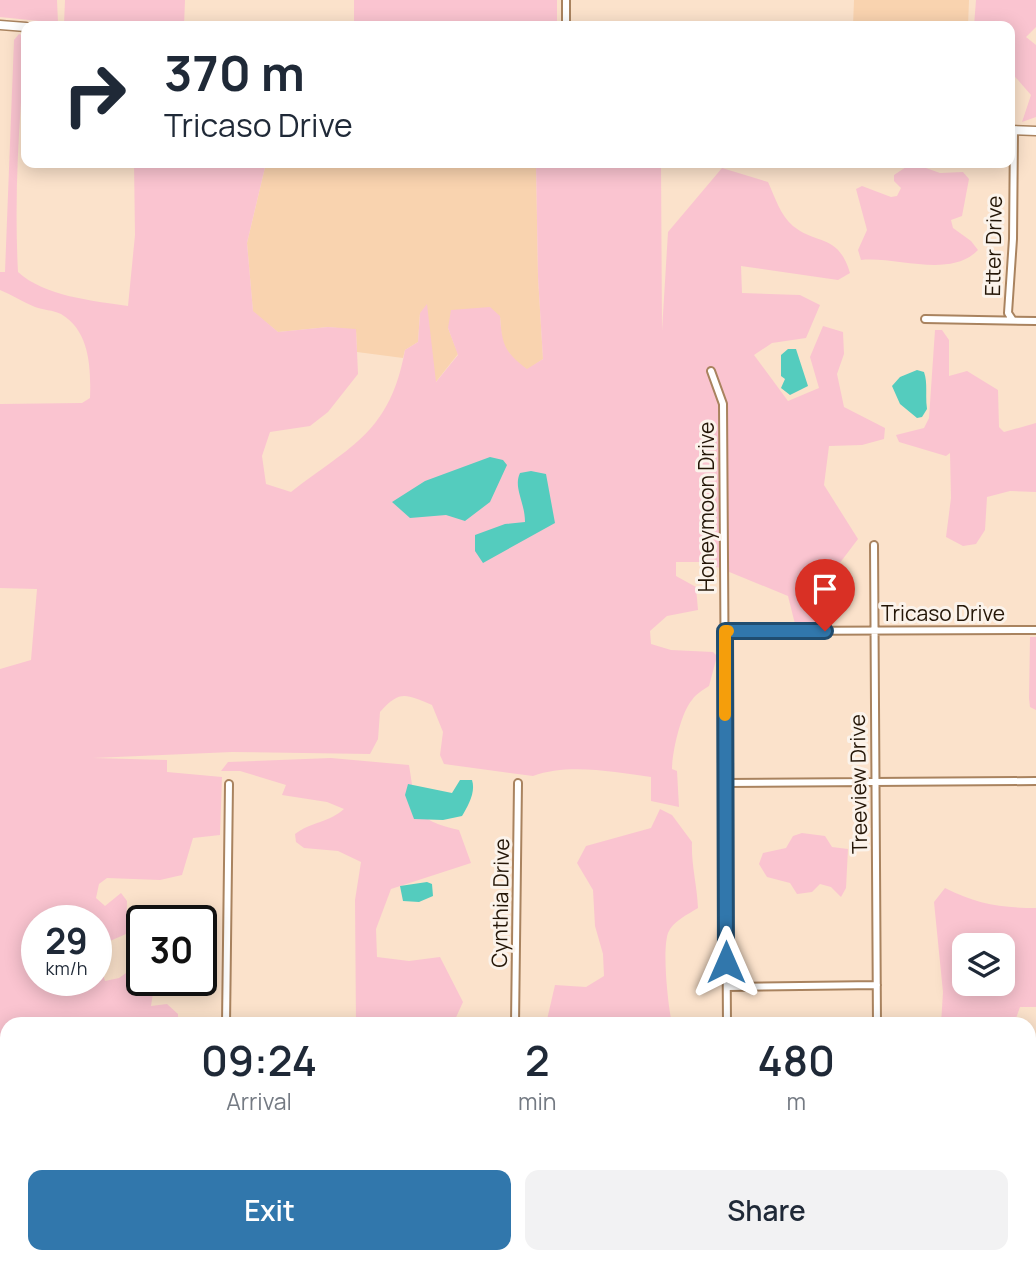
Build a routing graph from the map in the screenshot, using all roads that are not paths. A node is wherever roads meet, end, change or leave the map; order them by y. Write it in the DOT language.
graph roads {
  1 [pos="566,0"];
  2 [pos="566,21"];
  3 [pos="0,25"];
  4 [pos="21,27"];
  5 [pos="1015,130"];
  6 [pos="1036,131"];
  7 [pos="1012,168"];
  8 [pos="925,319"];
  9 [pos="1012,319"];
  10 [pos="1036,321"];
  11 [pos="711,370"];
  12 [pos="874,545"];
  13 [pos="1036,630"];
  14 [pos="725,631"];
  15 [pos="875,631"];
  16 [pos="1036,781"];
  17 [pos="875,782"];
  18 [pos="229,783"];
  19 [pos="518,783"];
  20 [pos="726,783"];
  21 [pos="877,985"];
  22 [pos="727,987"];
  23 [pos="226,1017"];
  24 [pos="516,1017"];
  25 [pos="727,1017"];
  26 [pos="877,1017"];
  1 -- 2 [label="street"];
  3 -- 4 [label="main road"];
  5 -- 6 [label="main road"];
  7 -- 9 [label="street, Etter Drive"];
  8 -- 9 [label="street"];
  9 -- 10 [label="street"];
  11 -- 14 [label="street, Honeymoon Drive"];
  12 -- 15 [label="street, Treeview Drive"];
  13 -- 15 [label="street, Tricaso Drive"];
  14 -- 15 [label="street, Tricaso Drive"];
  14 -- 20 [label="street, Honeymoon Drive"];
  15 -- 17 [label="street, Treeview Drive"];
  16 -- 17 [label="street"];
  17 -- 20 [label="street"];
  17 -- 21 [label="street, Treeview Drive"];
  18 -- 23 [label="street"];
  19 -- 24 [label="street, Cynthia Drive"];
  20 -- 22 [label="street, Honeymoon Drive"];
  21 -- 22 [label="street"];
  21 -- 26 [label="street, Treeview Drive"];
  22 -- 25 [label="street, Honeymoon Drive"];
}
